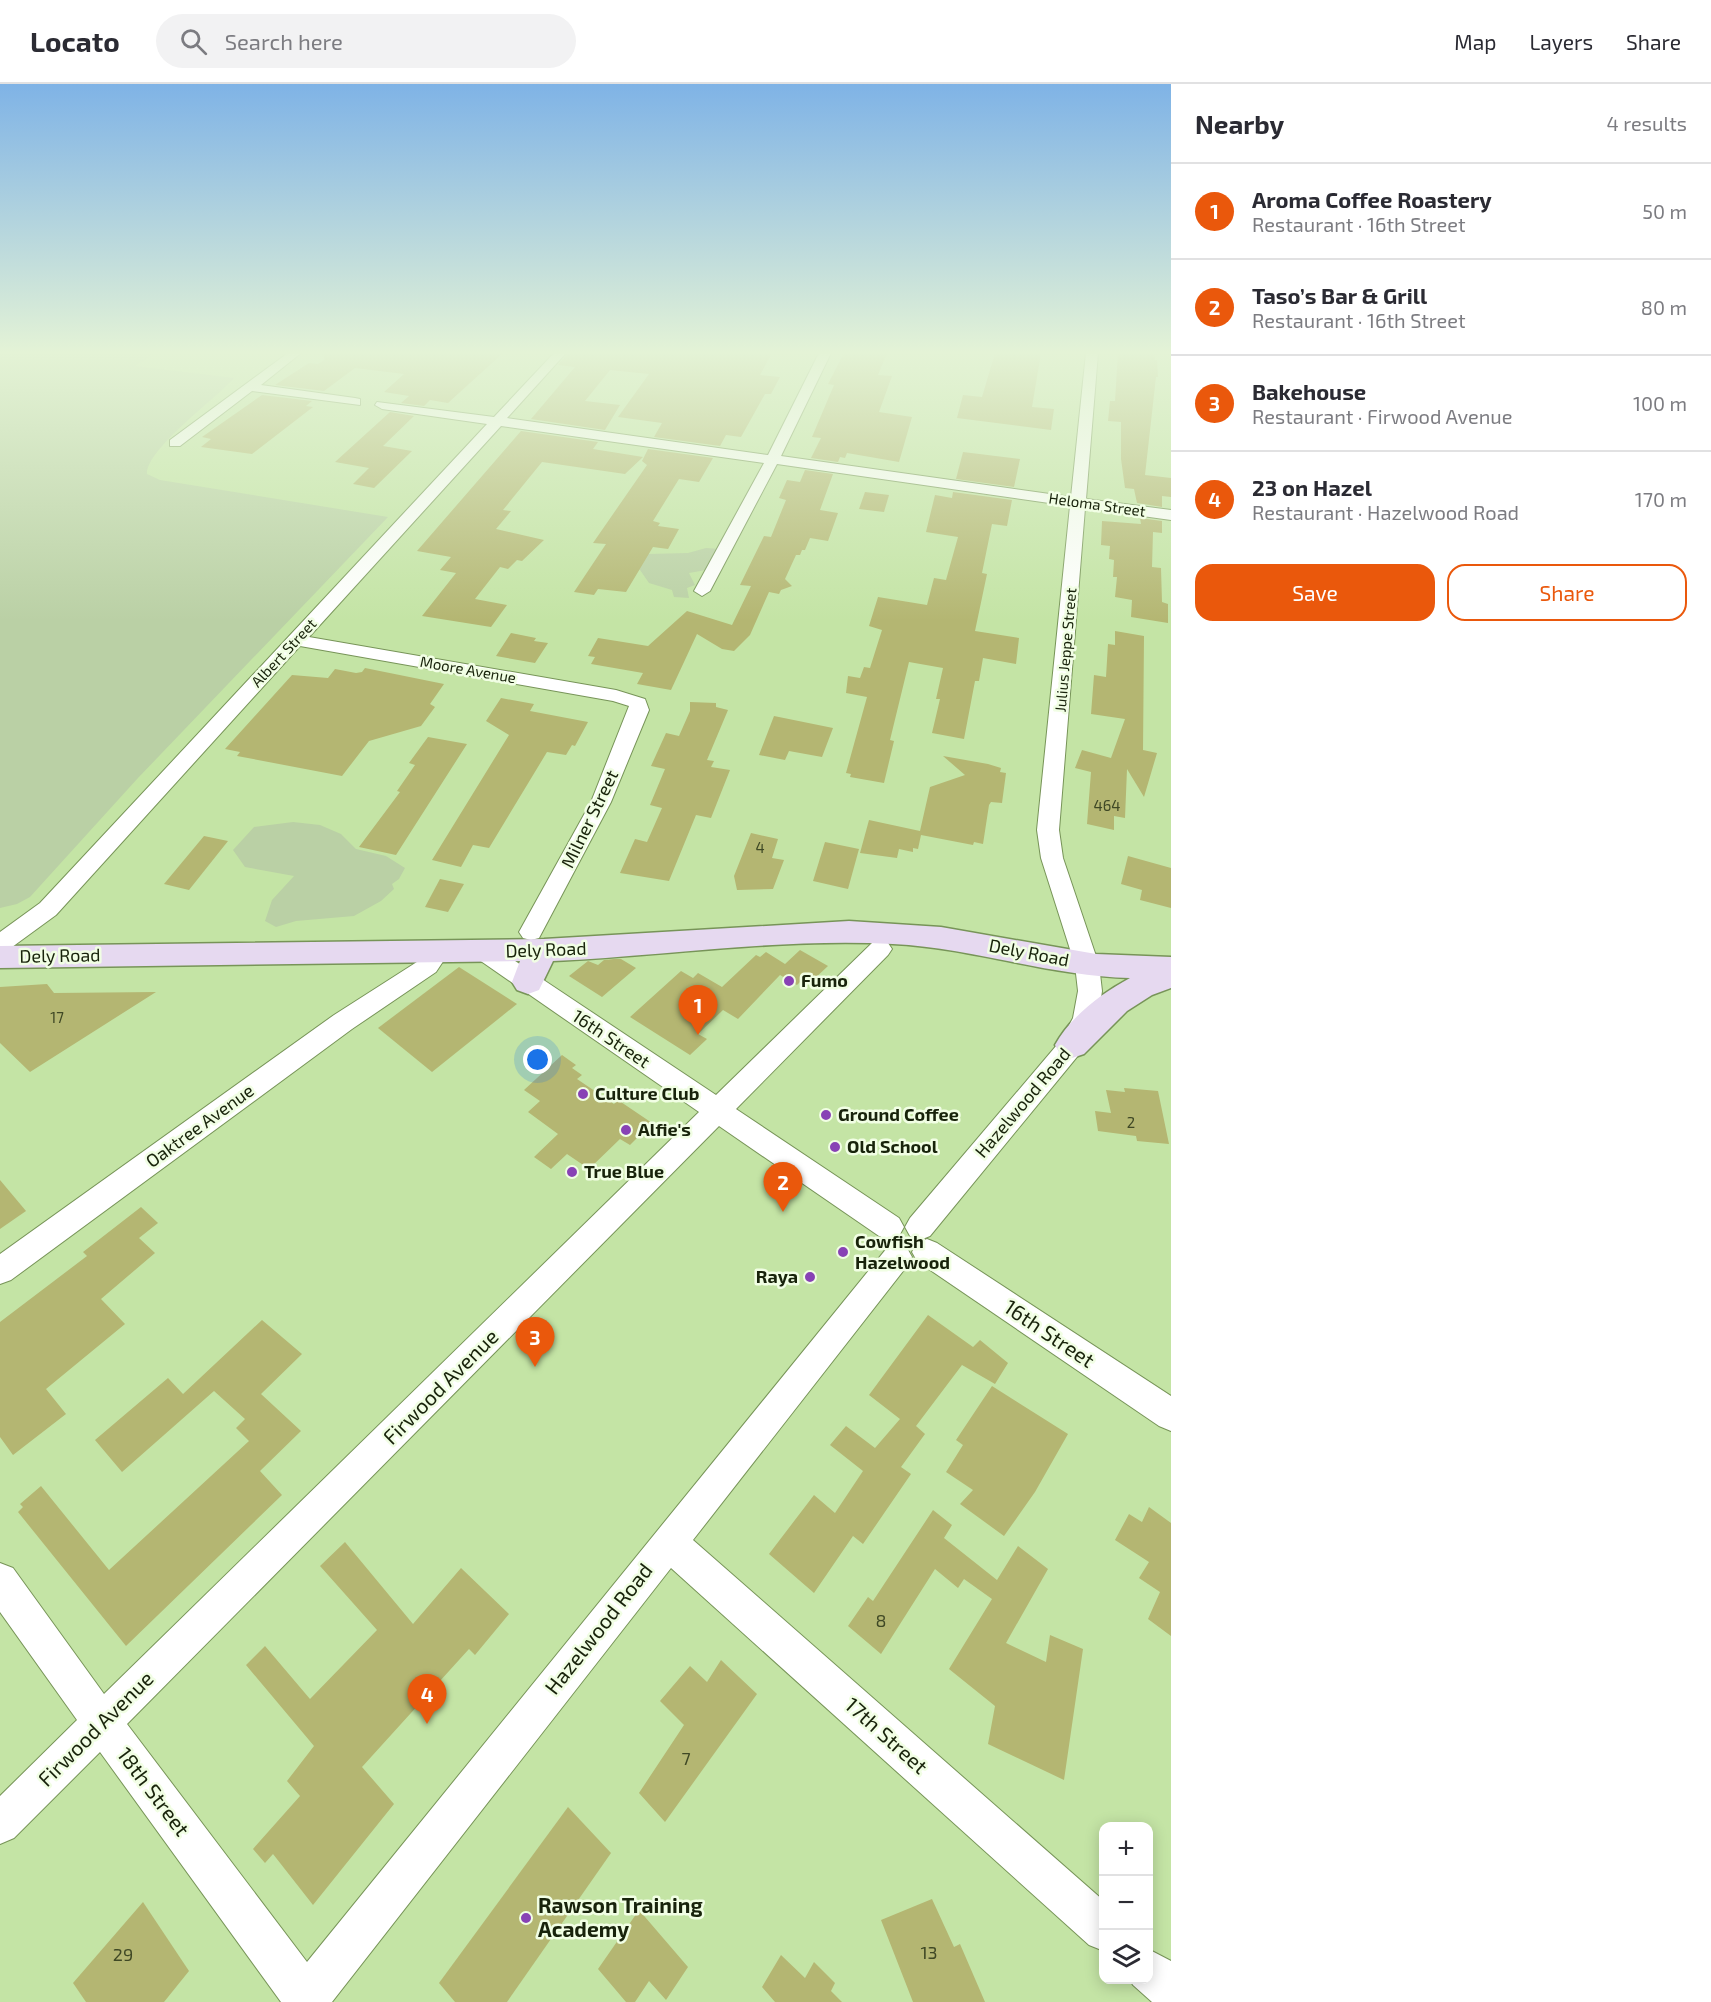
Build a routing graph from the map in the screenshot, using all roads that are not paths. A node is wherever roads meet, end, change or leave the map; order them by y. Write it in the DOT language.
graph roads {
  1 [pos="477,443"];
  2 [pos="650,443"];
  3 [pos="781,443"];
  4 [pos="1084,443"];
  5 [pos="773,459"];
  6 [pos="1078,503"];
  7 [pos="1171,515"];
  8 [pos="702,591"];
  9 [pos="297,640"];
  10 [pos="638,703"];
  11 [pos="538,941"];
  12 [pos="387,943"];
  13 [pos="2,945"];
  14 [pos="880,949"];
  15 [pos="483,951"];
  16 [pos="429,952"];
  17 [pos="1085,954"];
  18 [pos="1171,954"];
  19 [pos="1171,968"];
  20 [pos="1171,977"];
  21 [pos="400,982"];
  22 [pos="528,982"];
  23 [pos="1072,1045"];
  24 [pos="718,1111"];
  25 [pos="908,1241"];
  26 [pos="0,1271"];
  27 [pos="1171,1415"];
  28 [pos="668,1542"];
  29 [pos="0,1581"];
  30 [pos="102,1724"];
  31 [pos="0,1824"];
  32 [pos="1099,1926"];
  33 [pos="1153,1974"];
  34 [pos="1171,1990"];
  35 [pos="306,2001"];
  1 -- 9 [label="street, Albert Street"];
  2 -- 5 [label="street, Heloma Street"];
  3 -- 5 [label="street"];
  4 -- 6 [label="street, Julius Jeppe Street"];
  5 -- 6 [label="street, Heloma Street"];
  5 -- 8 [label="street"];
  6 -- 7 [label="street, Heloma Street"];
  6 -- 17 [label="street, Julius Jeppe Street"];
  9 -- 10 [label="street, Moore Avenue"];
  9 -- 13 [label="street, Albert Street"];
  10 -- 11 [label="street, Milner Street"];
  11 -- 12 [label="main road, Dely Road"];
  11 -- 15 [label="main road, Dely Road"];
  11 -- 17 [label="main road, Dely Road"];
  11 -- 22 [label="main road"];
  12 -- 13 [label="main road, Dely Road"];
  12 -- 15 [label="main road"];
  12 -- 16 [label="main road, Dely Road"];
  12 -- 21 [label="street"];
  14 -- 24 [label="street, Firwood Avenue"];
  15 -- 16 [label="main road, Dely Road"];
  15 -- 22 [label="street, 16th Street"];
  16 -- 21 [label="street, Oaktree Avenue"];
  17 -- 18 [label="main road"];
  17 -- 19 [label="main road"];
  17 -- 23 [label="street, Hazelwood Road"];
  20 -- 23 [label="main road"];
  21 -- 26 [label="street, Oaktree Avenue"];
  22 -- 24 [label="street, 16th Street"];
  23 -- 25 [label="street, Hazelwood Road"];
  24 -- 25 [label="street, 16th Street"];
  24 -- 30 [label="street, Firwood Avenue"];
  25 -- 27 [label="street, 16th Street"];
  25 -- 28 [label="street, Hazelwood Road"];
  28 -- 32 [label="street, 17th Street"];
  28 -- 35 [label="street, Hazelwood Road"];
  29 -- 30 [label="street, 18th Street"];
  30 -- 31 [label="street, Firwood Avenue"];
  30 -- 35 [label="street, 18th Street"];
  33 -- 34 [label="street"];
}
